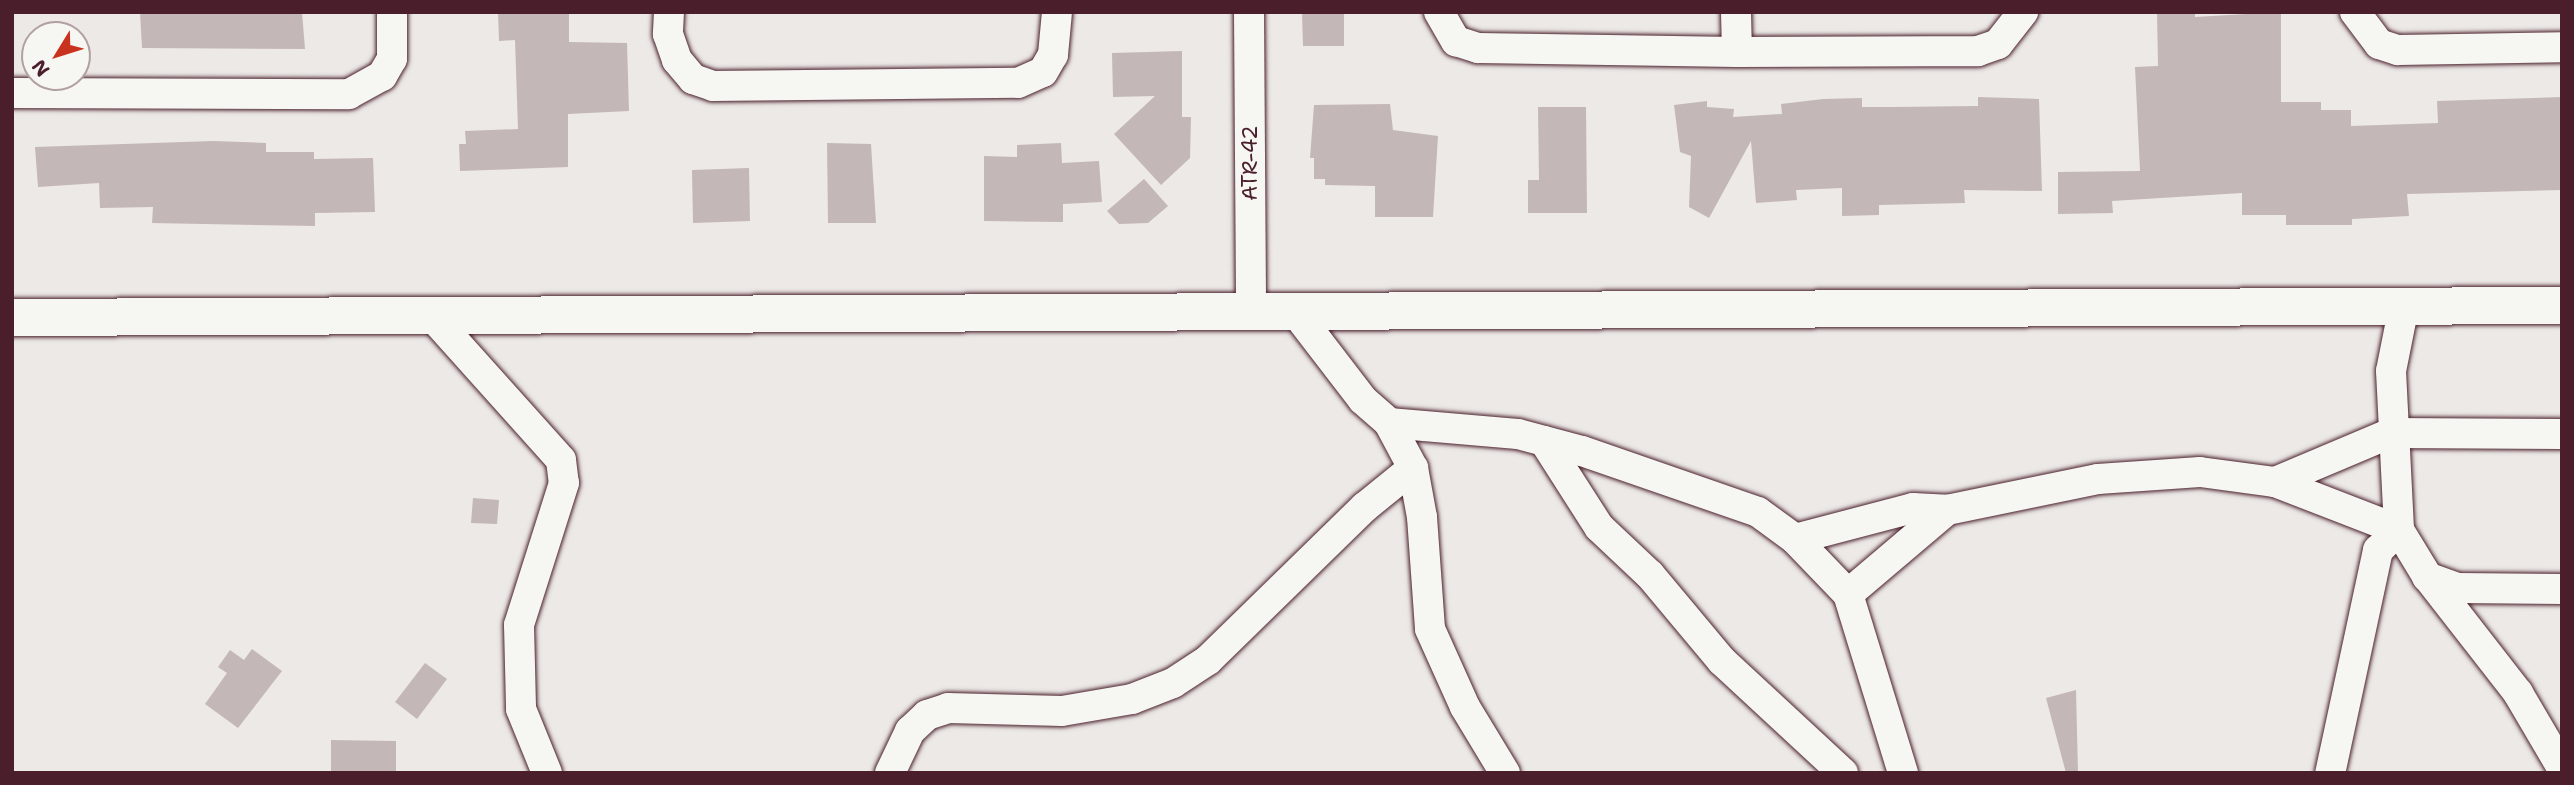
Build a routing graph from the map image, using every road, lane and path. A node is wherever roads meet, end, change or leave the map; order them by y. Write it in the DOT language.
graph roads {
  1 [pos="392,12"];
  2 [pos="669,12"];
  3 [pos="1057,12"];
  4 [pos="1250,12"];
  5 [pos="1438,12"];
  6 [pos="1736,12"];
  7 [pos="2023,12"];
  8 [pos="2355,12"];
  9 [pos="2562,47"];
  10 [pos="1737,52"];
  11 [pos="12,93"];
  12 [pos="2562,305"];
  13 [pos="2404,306"];
  14 [pos="1251,314"];
  15 [pos="1297,314"];
  16 [pos="432,316"];
  17 [pos="12,317"];
  18 [pos="1389,423"];
  19 [pos="2391,433"];
  20 [pos="2562,434"];
  21 [pos="1544,441"];
  22 [pos="1413,468"];
  23 [pos="2275,482"];
  24 [pos="1947,510"];
  25 [pos="2399,530"];
  26 [pos="1795,539"];
  27 [pos="2427,576"];
  28 [pos="2562,589"];
  29 [pos="1848,594"];
  30 [pos="536,766"];
  31 [pos="2562,768"];
  32 [pos="890,773"];
  33 [pos="1505,773"];
  34 [pos="1843,773"];
  35 [pos="1903,773"];
  36 [pos="2330,773"];
  1 -- 11 [label="street"];
  2 -- 3 [label="street"];
  4 -- 14 [label="street, ATR-42"];
  5 -- 10 [label="street"];
  6 -- 10 [label="street"];
  7 -- 10 [label="street"];
  8 -- 9 [label="street"];
  12 -- 13 [label="main road"];
  13 -- 15 [label="main road"];
  13 -- 19 [label="street"];
  14 -- 15 [label="main road"];
  14 -- 16 [label="main road"];
  15 -- 18 [label="street"];
  16 -- 17 [label="main road"];
  16 -- 30 [label="street"];
  18 -- 21 [label="street"];
  18 -- 22 [label="street"];
  19 -- 20 [label="street"];
  19 -- 23 [label="street"];
  19 -- 25 [label="street"];
  21 -- 26 [label="street"];
  21 -- 34 [label="street"];
  22 -- 32 [label="street"];
  22 -- 33 [label="street"];
  23 -- 24 [label="street"];
  23 -- 25 [label="street"];
  24 -- 26 [label="street"];
  24 -- 29 [label="street"];
  25 -- 27 [label="street"];
  25 -- 36 [label="street"];
  26 -- 29 [label="street"];
  27 -- 28 [label="street"];
  27 -- 31 [label="street"];
  29 -- 35 [label="street"];
}
